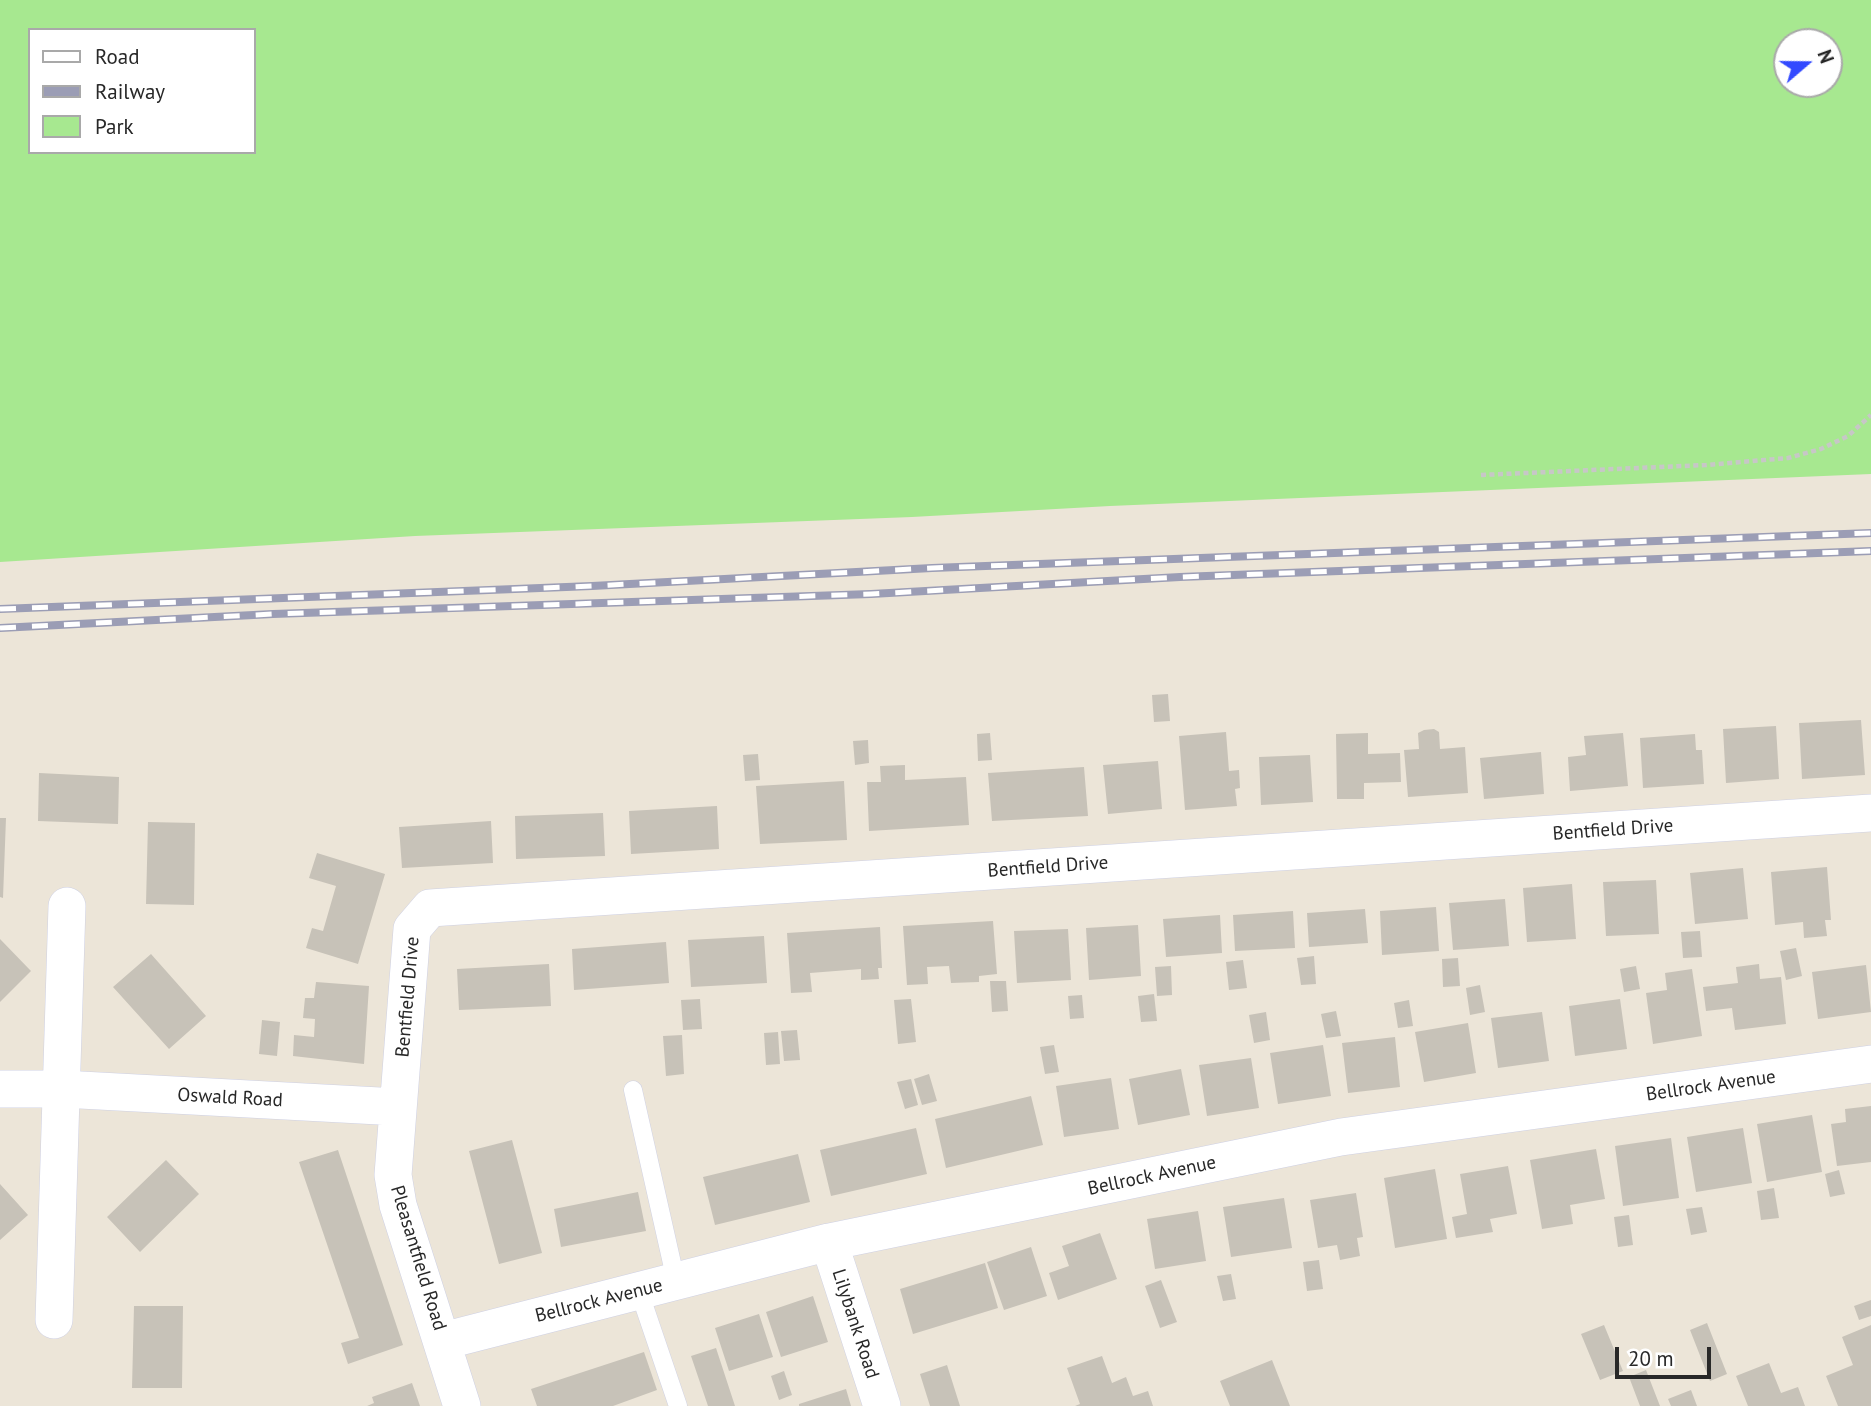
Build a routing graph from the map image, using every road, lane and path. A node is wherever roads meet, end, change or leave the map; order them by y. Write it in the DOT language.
graph roads {
  1 [pos="1871,415"];
  2 [pos="1481,475"];
  3 [pos="1871,813"];
  4 [pos="68,906"];
  5 [pos="1871,1064"];
  6 [pos="0,1088"];
  7 [pos="62,1089"];
  8 [pos="633,1090"];
  9 [pos="398,1107"];
  10 [pos="829,1242"];
  11 [pos="677,1281"];
  12 [pos="639,1291"];
  13 [pos="54,1320"];
  14 [pos="443,1341"];
  15 [pos="462,1406"];
  16 [pos="678,1406"];
  17 [pos="882,1406"];
  1 -- 2 [label="path"];
  3 -- 9 [label="street, Bentfield Drive"];
  4 -- 7 [label="street"];
  5 -- 10 [label="street, Bellrock Avenue"];
  6 -- 7 [label="street, Oswald Road"];
  7 -- 9 [label="street, Oswald Road"];
  7 -- 13 [label="street"];
  8 -- 11 [label="lane"];
  9 -- 14 [label="street, Pleasantfield Road"];
  10 -- 11 [label="street, Bellrock Avenue"];
  10 -- 17 [label="street, Lilybank Road"];
  11 -- 12 [label="street, Bellrock Avenue"];
  12 -- 14 [label="street, Bellrock Avenue"];
  12 -- 16 [label="lane"];
  14 -- 15 [label="street, Pleasantfield Road"];
}
